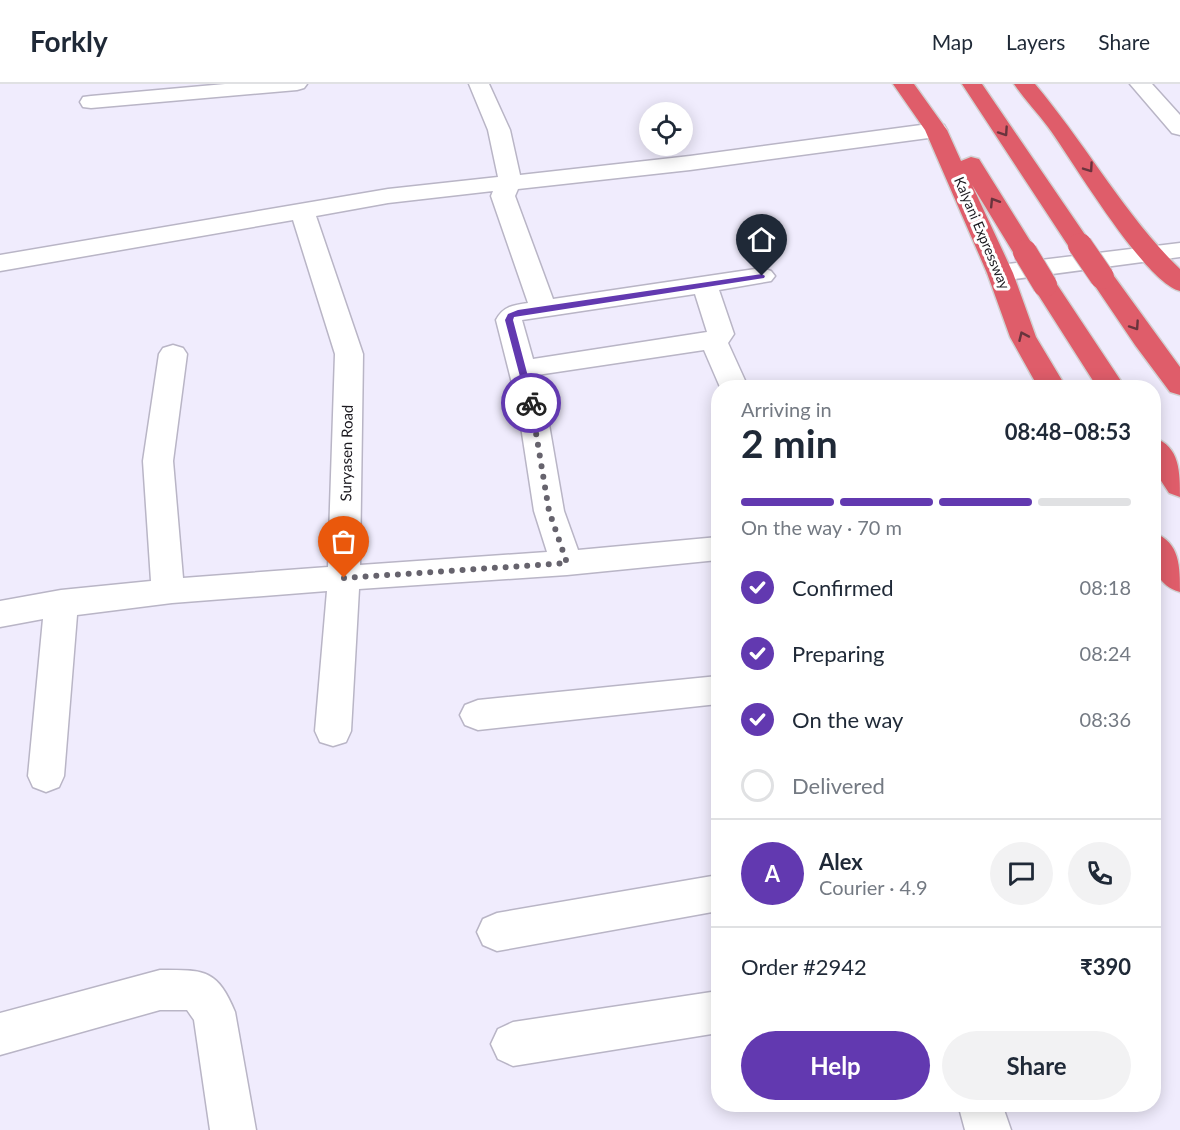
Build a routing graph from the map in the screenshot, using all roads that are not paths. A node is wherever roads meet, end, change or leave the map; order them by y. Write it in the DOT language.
graph roads {
  1 [pos="297,84"];
  2 [pos="479,84"];
  3 [pos="903,84"];
  4 [pos="921,84"];
  5 [pos="972,84"];
  6 [pos="1024,84"];
  7 [pos="1140,84"];
  8 [pos="90,102"];
  9 [pos="1180,128"];
  10 [pos="936,130"];
  11 [pos="510,181"];
  12 [pos="303,213"];
  13 [pos="1180,250"];
  14 [pos="1149,253"];
  15 [pos="0,263"];
  16 [pos="1000,273"];
  17 [pos="762,276"];
  18 [pos="1180,283"];
  19 [pos="705,285"];
  20 [pos="544,309"];
  21 [pos="714,341"];
  22 [pos="173,354"];
  23 [pos="522,369"];
  24 [pos="731,380"];
  25 [pos="1048,380"];
  26 [pos="1106,380"];
  27 [pos="1180,386"];
  28 [pos="1161,458"];
  29 [pos="1180,486"];
  30 [pos="711,550"];
  31 [pos="1161,554"];
  32 [pos="567,563"];
  33 [pos="344,578"];
  34 [pos="1180,580"];
  35 [pos="168,590"];
  36 [pos="61,603"];
  37 [pos="0,614"];
  38 [pos="711,691"];
  39 [pos="478,715"];
  40 [pos="333,731"];
  41 [pos="46,776"];
  42 [pos="711,894"];
  43 [pos="497,932"];
  44 [pos="711,1013"];
  45 [pos="0,1034"];
  46 [pos="513,1044"];
  47 [pos="982,1112"];
  48 [pos="233,1130"];
  49 [pos="988,1130"];
  1 -- 8 [label="street"];
  2 -- 11 [label="street"];
  3 -- 10 [label="highway, Kalyani Expressway"];
  26 -- 4 [label="highway, one-way, bridge"];
  5 -- 27 [label="highway, one-way, bridge"];
  6 -- 14 [label="highway, one-way"];
  7 -- 9 [label="street"];
  10 -- 11 [label="street"];
  10 -- 16 [label="highway, Kalyani Expressway"];
  11 -- 12 [label="street"];
  11 -- 20 [label="street"];
  12 -- 15 [label="street"];
  12 -- 33 [label="street, Suryasen Road"];
  13 -- 14 [label="street"];
  14 -- 16 [label="street"];
  14 -- 18 [label="highway"];
  25 -- 16 [label="highway, Kalyani Expressway, one-way"];
  17 -- 19 [label="street"];
  19 -- 20 [label="street"];
  19 -- 21 [label="street"];
  20 -- 23 [label="street"];
  21 -- 23 [label="street"];
  21 -- 24 [label="street"];
  22 -- 35 [label="street"];
  23 -- 32 [label="street"];
  28 -- 29 [label="highway"];
  30 -- 32 [label="street"];
  31 -- 34 [label="highway"];
  32 -- 33 [label="street"];
  33 -- 35 [label="street"];
  33 -- 40 [label="street, Suryasen Road"];
  35 -- 36 [label="street"];
  36 -- 37 [label="street"];
  36 -- 41 [label="street"];
  38 -- 39 [label="street"];
  42 -- 43 [label="street"];
  44 -- 46 [label="street"];
  45 -- 48 [label="street"];
  47 -- 49 [label="street"];
}
